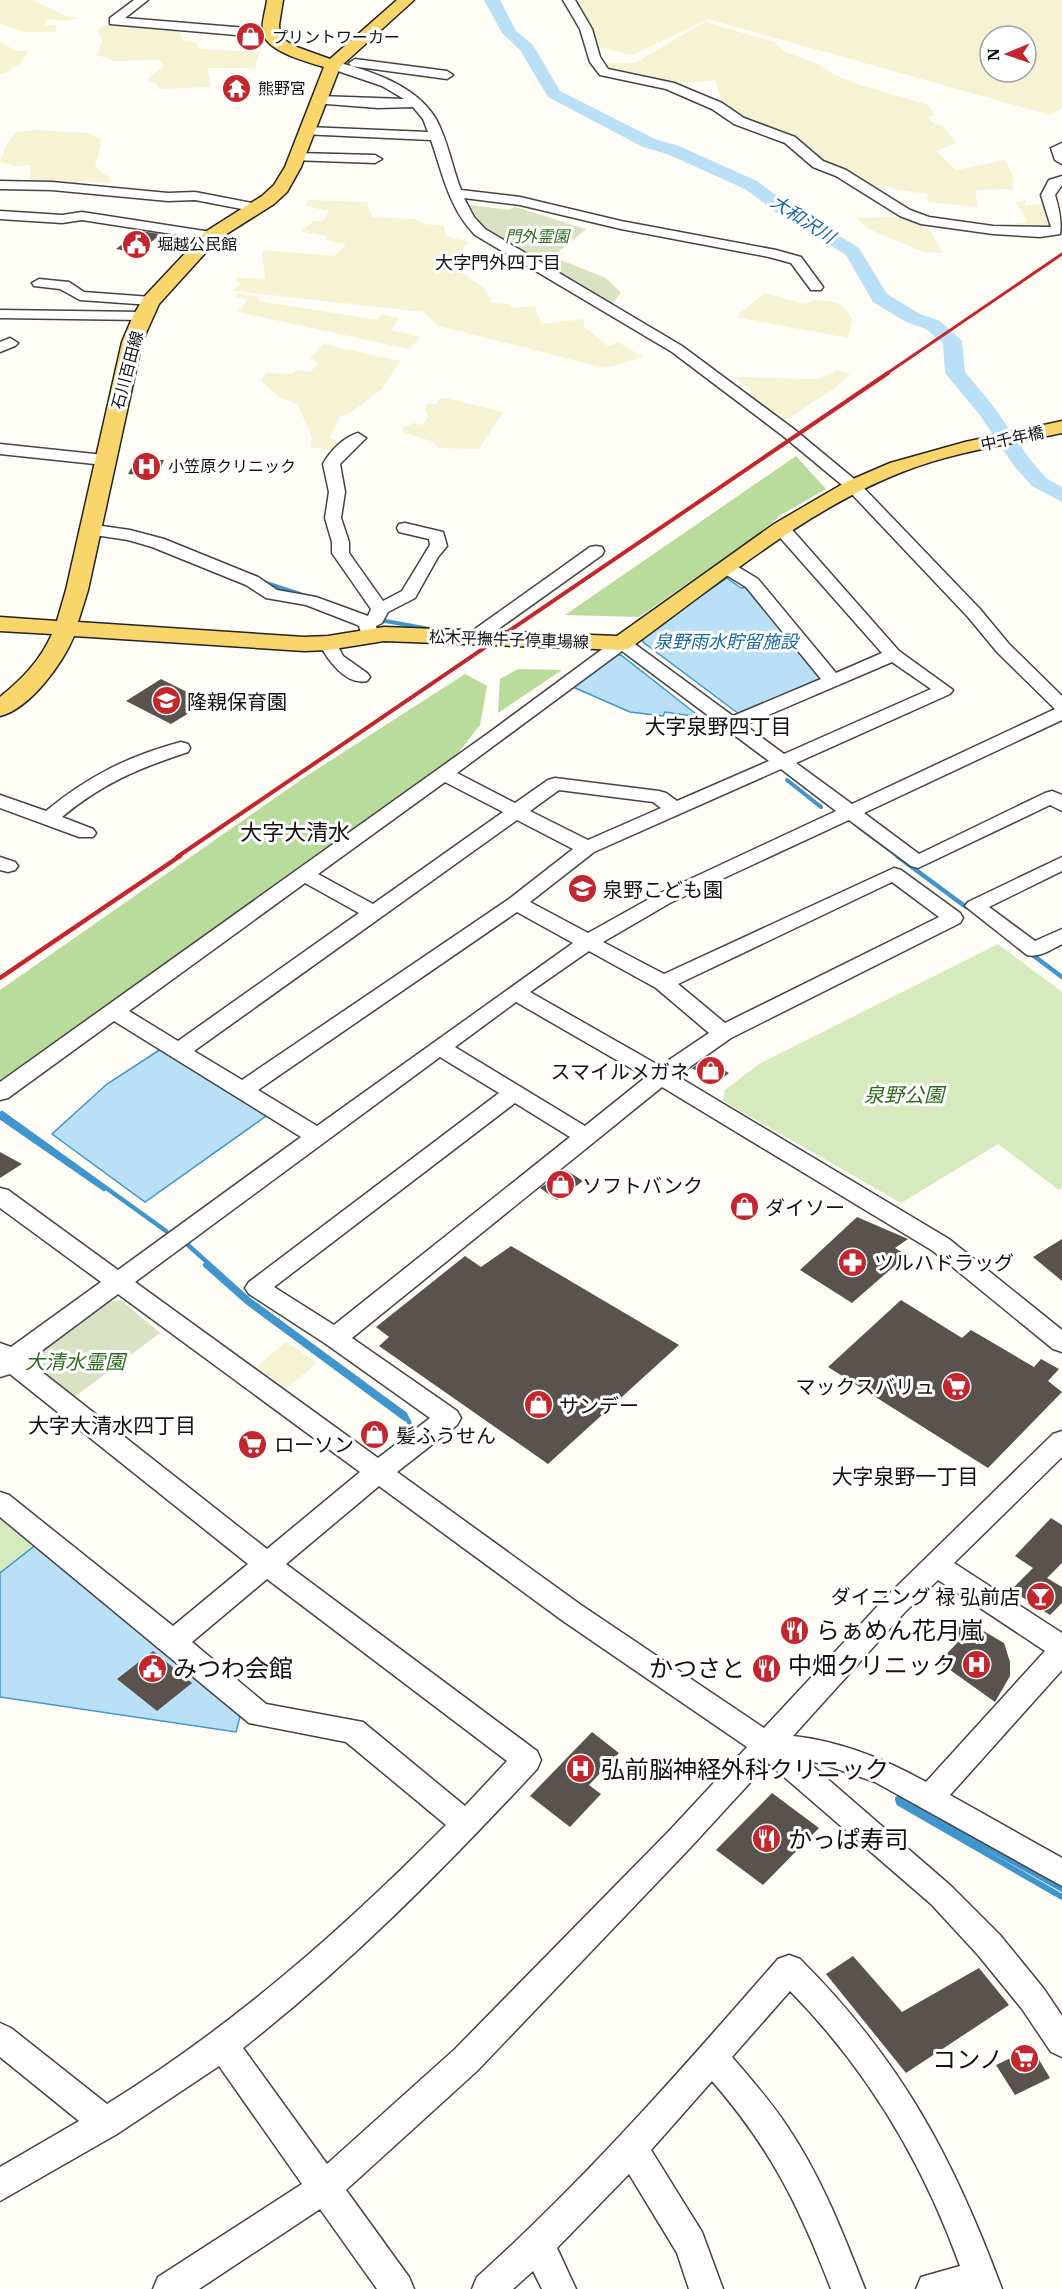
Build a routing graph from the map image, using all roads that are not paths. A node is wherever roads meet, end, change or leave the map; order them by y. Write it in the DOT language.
graph roads {
  1 [pos="142,0"];
  2 [pos="275,0"];
  3 [pos="406,0"];
  4 [pos="569,0"];
  5 [pos="271,34"];
  6 [pos="336,63"];
  7 [pos="447,75"];
  8 [pos="319,100"];
  9 [pos="416,103"];
  10 [pos="307,131"];
  11 [pos="435,136"];
  12 [pos="1062,147"];
  13 [pos="297,157"];
  14 [pos="375,159"];
  15 [pos="1062,160"];
  16 [pos="1062,180"];
  17 [pos="0,185"];
  18 [pos="454,193"];
  19 [pos="257,208"];
  20 [pos="0,215"];
  21 [pos="211,236"];
  22 [pos="39,283"];
  23 [pos="816,287"];
  24 [pos="146,309"];
  25 [pos="12,314"];
  26 [pos="0,342"];
  27 [pos="0,347"];
  28 [pos="1060,427"];
  29 [pos="358,438"];
  30 [pos="2,441"];
  31 [pos="104,460"];
  32 [pos="853,486"];
  33 [pos="405,528"];
  34 [pos="88,529"];
  35 [pos="782,530"];
  36 [pos="596,550"];
  37 [pos="729,569"];
  38 [pos="381,609"];
  39 [pos="0,624"];
  40 [pos="65,630"];
  41 [pos="368,630"];
  42 [pos="474,638"];
  43 [pos="622,642"];
  44 [pos="328,643"];
  45 [pos="893,655"];
  46 [pos="361,677"];
  47 [pos="832,680"];
  48 [pos="1062,706"];
  49 [pos="0,709"];
  50 [pos="1062,713"];
  51 [pos="733,723"];
  52 [pos="181,748"];
  53 [pos="782,763"];
  54 [pos="444,774"];
  55 [pos="0,801"];
  56 [pos="1062,805"];
  57 [pos="676,810"];
  58 [pos="850,812"];
  59 [pos="516,813"];
  60 [pos="47,820"];
  61 [pos="86,833"];
  62 [pos="587,848"];
  63 [pos="1062,863"];
  64 [pos="305,875"];
  65 [pos="516,903"];
  66 [pos="374,913"];
  67 [pos="1062,936"];
  68 [pos="588,942"];
  69 [pos="663,983"];
  70 [pos="515,992"];
  71 [pos="113,1011"];
  72 [pos="723,1033"];
  73 [pos="439,1047"];
  74 [pos="179,1051"];
  75 [pos="661,1076"];
  76 [pos="243,1090"];
  77 [pos="515,1092"];
  78 [pos="0,1093"];
  79 [pos="317,1136"];
  80 [pos="585,1136"];
  81 [pos="0,1196"];
  82 [pos="119,1282"];
  83 [pos="334,1338"];
  84 [pos="1062,1343"];
  85 [pos="4,1360"];
  86 [pos="1062,1441"];
  87 [pos="378,1472"];
  88 [pos="0,1502"];
  89 [pos="267,1564"];
  90 [pos="936,1565"];
  91 [pos="173,1642"];
  92 [pos="1062,1649"];
  93 [pos="768,1745"];
  94 [pos="929,1798"];
  95 [pos="466,1825"];
  96 [pos="1062,1873"];
  97 [pos="0,2038"];
  98 [pos="1062,2042"];
  99 [pos="222,2045"];
  100 [pos="712,2057"];
  101 [pos="105,2123"];
  102 [pos="632,2148"];
  103 [pos="0,2185"];
  104 [pos="324,2188"];
  105 [pos="538,2246"];
  106 [pos="984,2284"];
  107 [pos="170,2289"];
  108 [pos="397,2289"];
  109 [pos="489,2289"];
  110 [pos="559,2289"];
  111 [pos="706,2289"];
  112 [pos="848,2289"];
  113 [pos="933,2289"];
  1 -- 5 [label="street"];
  2 -- 5 [label="main road"];
  3 -- 6 [label="main road, 石川百田線"];
  4 -- 16 [label="street"];
  5 -- 6 [label="main road"];
  6 -- 7 [label="street"];
  6 -- 8 [label="main road, 石川百田線"];
  6 -- 9 [label="street"];
  8 -- 9 [label="street"];
  8 -- 10 [label="main road, 石川百田線"];
  9 -- 11 [label="street"];
  10 -- 11 [label="street"];
  10 -- 13 [label="main road, 石川百田線"];
  11 -- 18 [label="street"];
  12 -- 15 [label="street"];
  13 -- 14 [label="street"];
  13 -- 19 [label="main road, 石川百田線"];
  17 -- 19 [label="street"];
  18 -- 23 [label="street"];
  18 -- 32 [label="street"];
  19 -- 21 [label="main road, 石川百田線"];
  20 -- 21 [label="street"];
  21 -- 24 [label="main road, 石川百田線"];
  22 -- 24 [label="street"];
  24 -- 25 [label="street"];
  24 -- 31 [label="main road, 石川百田線"];
  26 -- 27 [label="street"];
  28 -- 32 [label="main road, 中千年橋"];
  29 -- 38 [label="street"];
  30 -- 31 [label="street"];
  31 -- 34 [label="main road, 石川百田線"];
  32 -- 35 [label="main road"];
  32 -- 48 [label="street"];
  33 -- 38 [label="street"];
  34 -- 40 [label="main road, 石川百田線"];
  34 -- 41 [label="street"];
  35 -- 37 [label="main road"];
  35 -- 45 [label="street"];
  36 -- 42 [label="street"];
  37 -- 43 [label="main road"];
  37 -- 47 [label="street"];
  38 -- 41 [label="street"];
  39 -- 40 [label="main road, 松木平撫牛子停車場線"];
  40 -- 44 [label="main road, 松木平撫牛子停車場線"];
  40 -- 49 [label="main road, 石川百田線"];
  41 -- 42 [label="main road, 松木平撫牛子停車場線"];
  41 -- 44 [label="main road, 松木平撫牛子停車場線"];
  42 -- 43 [label="main road, 松木平撫牛子停車場線"];
  43 -- 51 [label="street"];
  43 -- 54 [label="street"];
  44 -- 46 [label="street"];
  45 -- 47 [label="street"];
  45 -- 53 [label="street"];
  47 -- 51 [label="street"];
  50 -- 58 [label="street"];
  51 -- 53 [label="street"];
  52 -- 60 [label="street"];
  53 -- 57 [label="street"];
  53 -- 58 [label="street"];
  54 -- 59 [label="street"];
  54 -- 64 [label="street"];
  55 -- 60 [label="street"];
  56 -- 58 [label="street"];
  57 -- 59 [label="street"];
  57 -- 62 [label="street"];
  58 -- 68 [label="street"];
  59 -- 62 [label="street"];
  59 -- 66 [label="street"];
  60 -- 61 [label="street"];
  62 -- 65 [label="street"];
  63 -- 67 [label="street"];
  64 -- 66 [label="street"];
  64 -- 71 [label="street"];
  65 -- 68 [label="street"];
  65 -- 76 [label="street"];
  66 -- 74 [label="street"];
  68 -- 69 [label="street"];
  68 -- 70 [label="street"];
  69 -- 72 [label="street"];
  69 -- 72 [label="street"];
  70 -- 73 [label="street"];
  70 -- 75 [label="street"];
  71 -- 74 [label="street"];
  71 -- 78 [label="street"];
  72 -- 75 [label="street"];
  73 -- 77 [label="street"];
  73 -- 79 [label="street"];
  74 -- 76 [label="street"];
  75 -- 80 [label="street"];
  75 -- 84 [label="street"];
  76 -- 79 [label="street"];
  77 -- 80 [label="street"];
  77 -- 83 [label="street"];
  79 -- 82 [label="street"];
  80 -- 83 [label="street"];
  81 -- 82 [label="street"];
  82 -- 85 [label="street"];
  82 -- 87 [label="street"];
  83 -- 87 [label="street"];
  85 -- 89 [label="street"];
  86 -- 90 [label="street"];
  87 -- 89 [label="street"];
  87 -- 93 [label="street"];
  88 -- 91 [label="street"];
  89 -- 91 [label="street"];
  89 -- 95 [label="street"];
  90 -- 92 [label="street"];
  90 -- 93 [label="street"];
  91 -- 95 [label="street"];
  92 -- 94 [label="street"];
  93 -- 94 [label="street"];
  93 -- 98 [label="street"];
  93 -- 104 [label="street"];
  94 -- 96 [label="street"];
  95 -- 99 [label="street"];
  97 -- 101 [label="street"];
  99 -- 101 [label="street"];
  99 -- 104 [label="street"];
  100 -- 102 [label="street"];
  100 -- 106 [label="street"];
  100 -- 112 [label="street"];
  101 -- 103 [label="street"];
  102 -- 105 [label="street"];
  102 -- 111 [label="street"];
  104 -- 107 [label="street"];
  104 -- 108 [label="street"];
  105 -- 109 [label="street"];
  105 -- 110 [label="street"];
  106 -- 113 [label="street"];
}
